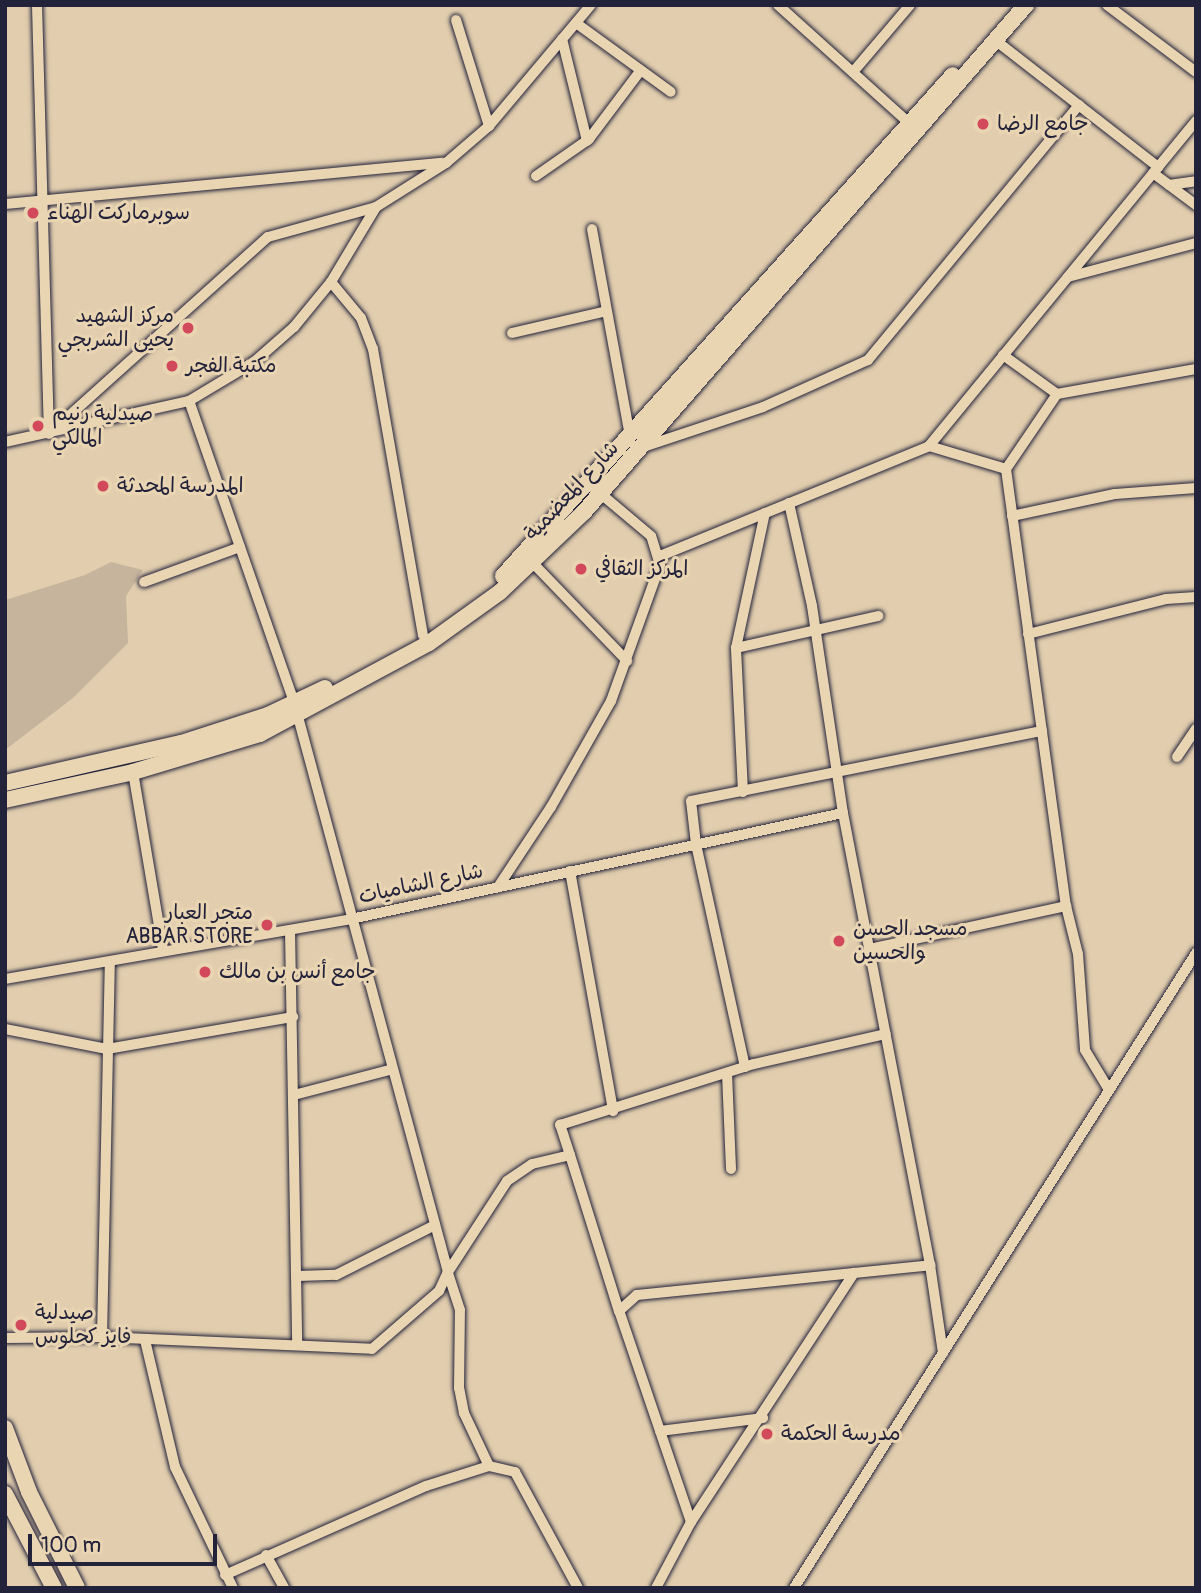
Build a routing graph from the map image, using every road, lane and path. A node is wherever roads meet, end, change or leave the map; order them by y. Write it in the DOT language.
graph roads {
  1 [pos="37,5"];
  2 [pos="591,5"];
  3 [pos="779,5"];
  4 [pos="910,5"];
  5 [pos="1015,5"];
  6 [pos="1026,5"];
  7 [pos="1107,5"];
  8 [pos="456,20"];
  9 [pos="576,23"];
  10 [pos="562,39"];
  11 [pos="995,40"];
  12 [pos="641,70"];
  13 [pos="853,72"];
  14 [pos="1196,72"];
  15 [pos="671,92"];
  16 [pos="1079,105"];
  17 [pos="1196,121"];
  18 [pos="489,126"];
  19 [pos="913,127"];
  20 [pos="587,141"];
  21 [pos="446,163"];
  22 [pos="1155,170"];
  23 [pos="536,176"];
  24 [pos="1196,181"];
  25 [pos="1169,185"];
  26 [pos="43,202"];
  27 [pos="5,204"];
  28 [pos="1196,205"];
  29 [pos="376,207"];
  30 [pos="592,229"];
  31 [pos="1196,243"];
  32 [pos="1068,277"];
  33 [pos="331,282"];
  34 [pos="603,312"];
  35 [pos="512,333"];
  36 [pos="1003,355"];
  37 [pos="1196,369"];
  38 [pos="1056,394"];
  39 [pos="189,401"];
  40 [pos="49,434"];
  41 [pos="5,442"];
  42 [pos="635,443"];
  43 [pos="929,446"];
  44 [pos="1006,469"];
  45 [pos="1196,488"];
  46 [pos="595,489"];
  47 [pos="789,503"];
  48 [pos="765,513"];
  49 [pos="1012,516"];
  50 [pos="240,547"];
  51 [pos="660,556"];
  52 [pos="529,559"];
  53 [pos="145,582"];
  54 [pos="1196,597"];
  55 [pos="878,616"];
  56 [pos="816,630"];
  57 [pos="1028,634"];
  58 [pos="423,636"];
  59 [pos="736,648"];
  60 [pos="627,661"];
  61 [pos="296,708"];
  62 [pos="1196,729"];
  63 [pos="1042,731"];
  64 [pos="1177,757"];
  65 [pos="133,772"];
  66 [pos="837,774"];
  67 [pos="5,783"];
  68 [pos="743,792"];
  69 [pos="5,800"];
  70 [pos="843,813"];
  71 [pos="696,844"];
  72 [pos="570,871"];
  73 [pos="498,887"];
  74 [pos="1066,906"];
  75 [pos="351,919"];
  76 [pos="290,930"];
  77 [pos="163,949"];
  78 [pos="869,949"];
  79 [pos="1196,953"];
  80 [pos="110,963"];
  81 [pos="5,979"];
  82 [pos="293,1017"];
  83 [pos="5,1029"];
  84 [pos="886,1034"];
  85 [pos="107,1049"];
  86 [pos="745,1067"];
  87 [pos="393,1069"];
  88 [pos="727,1073"];
  89 [pos="1109,1090"];
  90 [pos="294,1095"];
  91 [pos="612,1111"];
  92 [pos="570,1155"];
  93 [pos="730,1169"];
  94 [pos="435,1225"];
  95 [pos="930,1265"];
  96 [pos="448,1272"];
  97 [pos="854,1273"];
  98 [pos="298,1276"];
  99 [pos="620,1311"];
  100 [pos="102,1337"];
  101 [pos="5,1338"];
  102 [pos="145,1340"];
  103 [pos="297,1345"];
  104 [pos="943,1353"];
  105 [pos="763,1418"];
  106 [pos="5,1428"];
  107 [pos="660,1431"];
  108 [pos="489,1466"];
  109 [pos="5,1494"];
  110 [pos="691,1522"];
  111 [pos="266,1555"];
  112 [pos="225,1575"];
  113 [pos="54,1588"];
  114 [pos="77,1588"];
  115 [pos="233,1588"];
  116 [pos="284,1588"];
  117 [pos="578,1588"];
  118 [pos="656,1588"];
  119 [pos="794,1588"];
  1 -- 26 [label="street"];
  2 -- 9 [label="street"];
  3 -- 13 [label="street"];
  4 -- 13 [label="street"];
  5 -- 19 [label="main road, شارع المعضمية"];
  6 -- 11 [label="main road, شارع المعضمية"];
  7 -- 14 [label="street"];
  8 -- 18 [label="street"];
  9 -- 10 [label="street"];
  9 -- 12 [label="street"];
  10 -- 18 [label="street"];
  10 -- 20 [label="street"];
  11 -- 16 [label="street"];
  11 -- 19 [label="main road, شارع المعضمية"];
  12 -- 15 [label="street"];
  12 -- 20 [label="street"];
  13 -- 19 [label="street"];
  16 -- 22 [label="street"];
  16 -- 42 [label="street"];
  17 -- 22 [label="street"];
  18 -- 21 [label="street"];
  19 -- 42 [label="main road, شارع المعضمية"];
  20 -- 23 [label="street"];
  21 -- 26 [label="street"];
  21 -- 29 [label="street"];
  22 -- 25 [label="street"];
  22 -- 32 [label="street"];
  24 -- 25 [label="street"];
  25 -- 28 [label="street"];
  26 -- 27 [label="street"];
  26 -- 40 [label="street"];
  29 -- 33 [label="street"];
  29 -- 40 [label="street"];
  30 -- 34 [label="street"];
  31 -- 32 [label="street"];
  32 -- 36 [label="street"];
  33 -- 39 [label="street"];
  33 -- 58 [label="street"];
  34 -- 35 [label="street"];
  34 -- 42 [label="street"];
  36 -- 38 [label="street"];
  36 -- 43 [label="street"];
  37 -- 38 [label="street"];
  38 -- 44 [label="street"];
  39 -- 40 [label="street"];
  39 -- 50 [label="street"];
  40 -- 41 [label="street"];
  42 -- 46 [label="main road, شارع المعضمية"];
  43 -- 44 [label="street"];
  43 -- 47 [label="street"];
  44 -- 49 [label="street"];
  45 -- 49 [label="street"];
  46 -- 51 [label="street"];
  46 -- 52 [label="main road, شارع المعضمية"];
  47 -- 48 [label="street"];
  47 -- 56 [label="street"];
  48 -- 51 [label="street"];
  48 -- 59 [label="street"];
  49 -- 57 [label="street"];
  50 -- 53 [label="street"];
  50 -- 61 [label="street"];
  51 -- 60 [label="street"];
  52 -- 58 [label="main road, شارع المعضمية"];
  52 -- 60 [label="street"];
  52 -- 61 [label="main road, شارع المعضمية"];
  54 -- 57 [label="street"];
  55 -- 56 [label="street"];
  56 -- 59 [label="street"];
  56 -- 66 [label="street"];
  57 -- 63 [label="street"];
  58 -- 61 [label="main road, شارع المعضمية"];
  59 -- 68 [label="street"];
  60 -- 73 [label="street"];
  61 -- 65 [label="main road, شارع المعضمية"];
  61 -- 67 [label="main road, شارع المعضمية"];
  61 -- 75 [label="street"];
  62 -- 64 [label="street"];
  63 -- 66 [label="street"];
  63 -- 74 [label="street"];
  65 -- 69 [label="main road, شارع المعضمية"];
  65 -- 77 [label="street"];
  66 -- 68 [label="street"];
  66 -- 70 [label="street"];
  68 -- 71 [label="street"];
  70 -- 71 [label="street, شارع الشاميات"];
  70 -- 78 [label="street"];
  71 -- 72 [label="street, شارع الشاميات"];
  71 -- 86 [label="street"];
  72 -- 73 [label="street, شارع الشاميات"];
  72 -- 91 [label="street"];
  73 -- 75 [label="street, شارع الشاميات"];
  74 -- 78 [label="street"];
  74 -- 89 [label="street"];
  75 -- 76 [label="street, شارع الشاميات"];
  75 -- 87 [label="street"];
  76 -- 77 [label="street, شارع الشاميات"];
  76 -- 82 [label="street"];
  77 -- 80 [label="street, شارع الشاميات"];
  78 -- 84 [label="street"];
  79 -- 89 [label="street"];
  80 -- 81 [label="street, شارع الشاميات"];
  80 -- 85 [label="street"];
  82 -- 85 [label="street"];
  82 -- 90 [label="street"];
  83 -- 85 [label="street"];
  84 -- 86 [label="street"];
  84 -- 95 [label="street"];
  85 -- 100 [label="street"];
  86 -- 88 [label="street"];
  87 -- 90 [label="street"];
  87 -- 94 [label="street"];
  88 -- 91 [label="street"];
  88 -- 93 [label="street"];
  89 -- 104 [label="street"];
  90 -- 98 [label="street"];
  91 -- 92 [label="street"];
  92 -- 96 [label="street"];
  92 -- 99 [label="street"];
  94 -- 96 [label="street"];
  94 -- 98 [label="street"];
  95 -- 97 [label="street"];
  95 -- 104 [label="street"];
  96 -- 103 [label="street"];
  96 -- 108 [label="street"];
  97 -- 99 [label="street"];
  97 -- 105 [label="street"];
  98 -- 103 [label="street"];
  99 -- 107 [label="street"];
  100 -- 101 [label="street"];
  100 -- 102 [label="street"];
  102 -- 103 [label="street"];
  102 -- 112 [label="street"];
  104 -- 119 [label="street"];
  105 -- 107 [label="street"];
  105 -- 110 [label="street"];
  106 -- 114 [label="main road"];
  107 -- 110 [label="street"];
  108 -- 111 [label="street"];
  108 -- 117 [label="street"];
  109 -- 113 [label="main road"];
  110 -- 118 [label="street"];
  111 -- 112 [label="street"];
  111 -- 116 [label="street"];
  112 -- 115 [label="street"];
}
